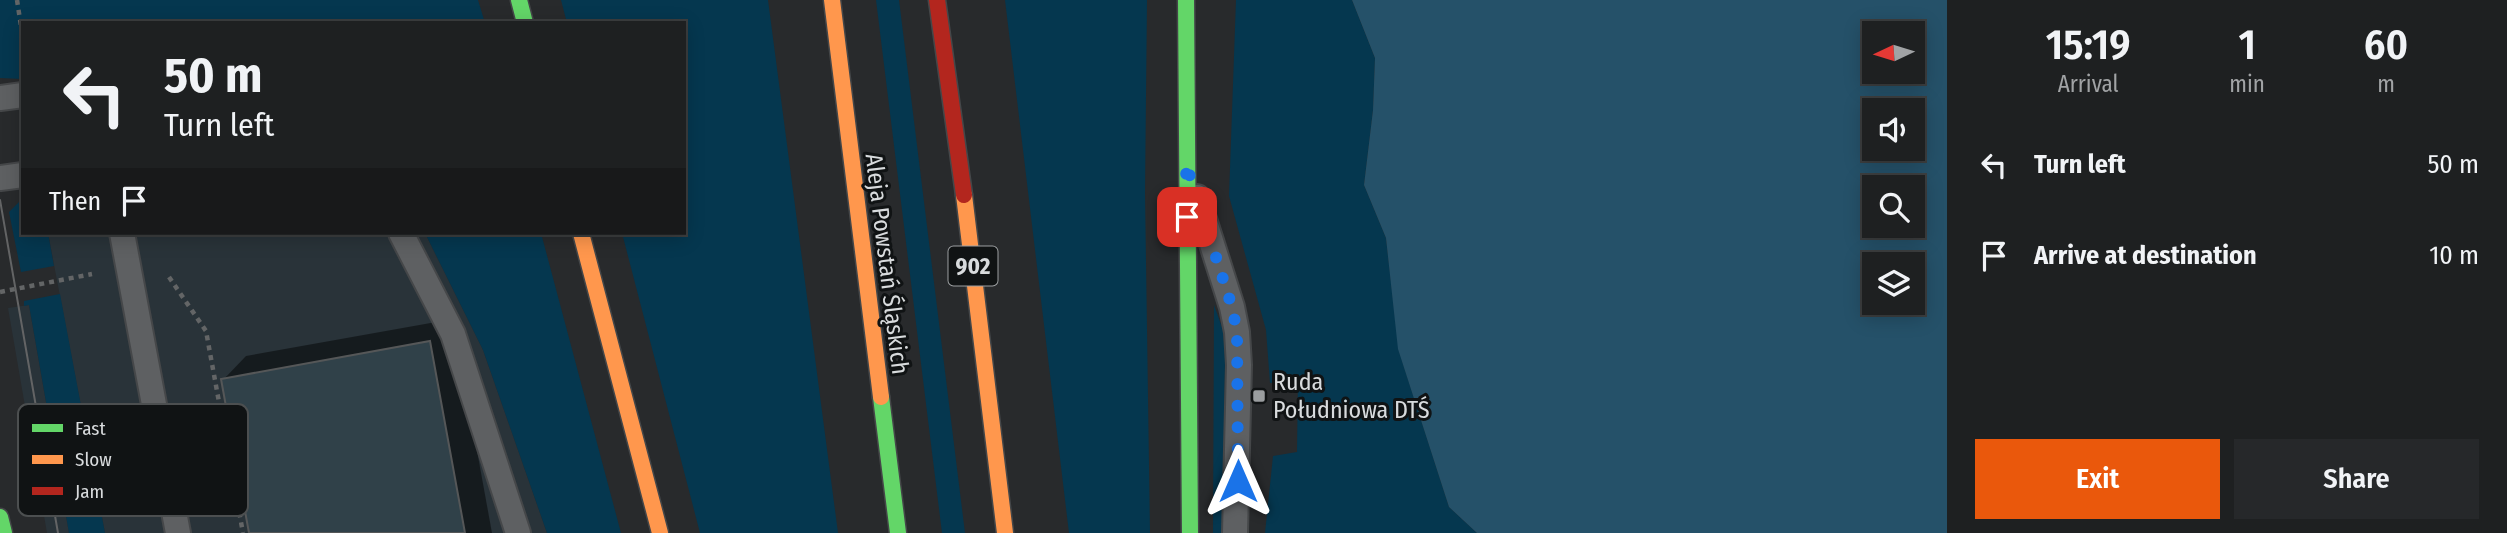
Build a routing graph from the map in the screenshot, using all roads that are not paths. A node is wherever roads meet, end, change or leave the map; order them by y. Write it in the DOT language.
graph roads {
  1 [pos="519,0"];
  2 [pos="832,0"];
  3 [pos="937,0"];
  4 [pos="1186,0"];
  5 [pos="524,21"];
  6 [pos="21,95"];
  7 [pos="0,98"];
  8 [pos="1186,164"];
  9 [pos="21,175"];
  10 [pos="0,178"];
  11 [pos="122,235"];
  12 [pos="402,235"];
  13 [pos="582,235"];
  14 [pos="154,404"];
  15 [pos="0,517"];
  16 [pos="4,533"];
  17 [pos="518,533"];
  18 [pos="660,533"];
  19 [pos="898,533"];
  20 [pos="1005,533"];
  21 [pos="1190,533"];
  22 [pos="1235,533"];
  1 -- 5 [label="main road"];
  2 -- 19 [label="main road, Aleja Powstań Śląskich"];
  3 -- 20 [label="main road, 902"];
  4 -- 8 [label="main road"];
  6 -- 7 [label="lane"];
  8 -- 21 [label="main road"];
  8 -- 22 [label="lane"];
  9 -- 10 [label="lane"];
  11 -- 14 [label="lane"];
  12 -- 17 [label="lane"];
  13 -- 18 [label="main road"];
  15 -- 16 [label="main road"];
}
